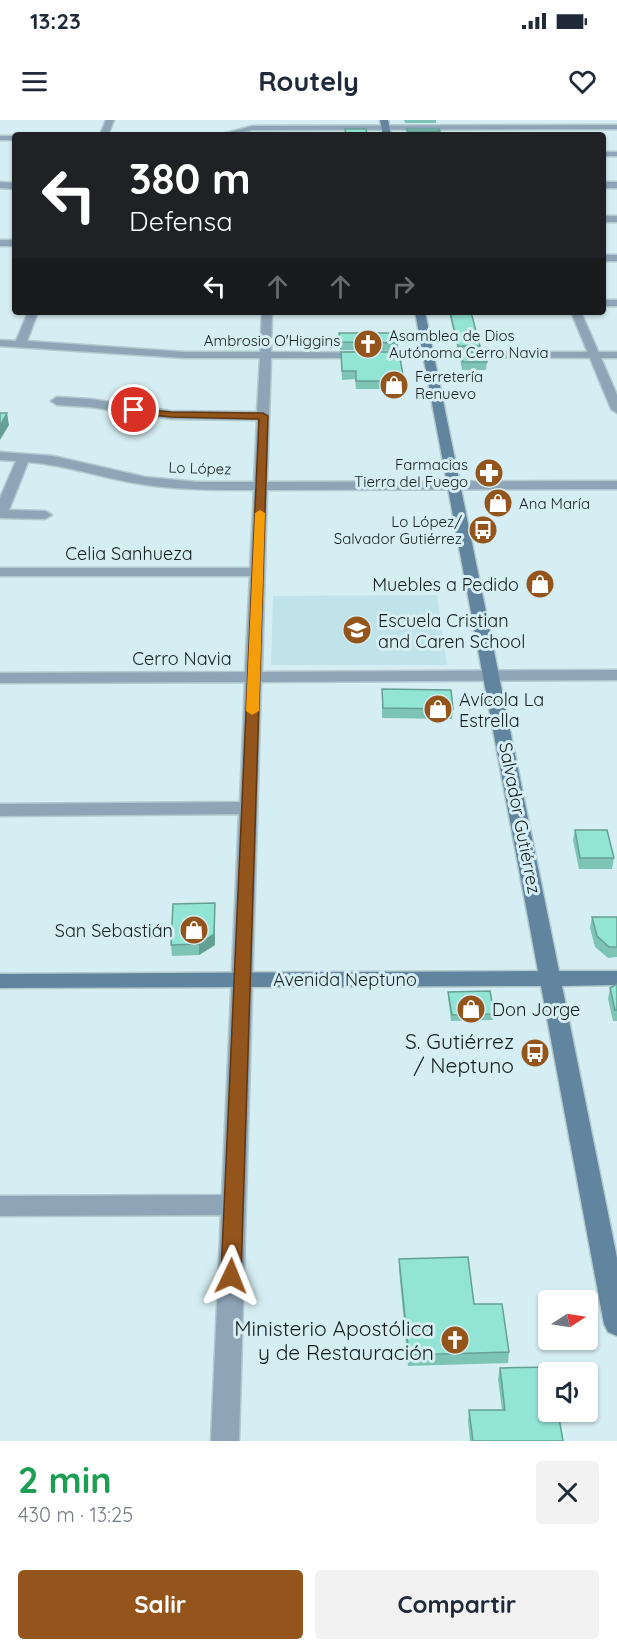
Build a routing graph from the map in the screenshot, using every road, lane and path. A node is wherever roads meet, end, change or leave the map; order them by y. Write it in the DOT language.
graph roads {
  1 [pos="588,124"];
  2 [pos="499,127"];
  3 [pos="617,127"];
  4 [pos="274,128"];
  5 [pos="385,128"];
  6 [pos="232,132"];
  7 [pos="32,315"];
  8 [pos="267,315"];
  9 [pos="421,315"];
  10 [pos="577,315"];
  11 [pos="0,343"];
  12 [pos="20,344"];
  13 [pos="428,355"];
  14 [pos="594,355"];
  15 [pos="617,355"];
  16 [pos="265,356"];
  17 [pos="57,401"];
  18 [pos="617,409"];
  19 [pos="263,416"];
  20 [pos="0,456"];
  21 [pos="24,458"];
  22 [pos="617,485"];
  23 [pos="261,486"];
  24 [pos="453,486"];
  25 [pos="0,514"];
  26 [pos="45,515"];
  27 [pos="258,572"];
  28 [pos="0,573"];
  29 [pos="617,675"];
  30 [pos="492,676"];
  31 [pos="254,677"];
  32 [pos="0,678"];
  33 [pos="249,808"];
  34 [pos="0,810"];
  35 [pos="550,978"];
  36 [pos="617,978"];
  37 [pos="242,980"];
  38 [pos="0,981"];
  39 [pos="234,1205"];
  40 [pos="0,1206"];
  41 [pos="617,1324"];
  42 [pos="225,1441"];
  1 -- 2 [label="street"];
  1 -- 3 [label="street"];
  2 -- 5 [label="street"];
  4 -- 5 [label="street"];
  4 -- 6 [label="street"];
  7 -- 12 [label="street"];
  8 -- 16 [label="street"];
  9 -- 13 [label="main road, Salvador Gutiérrez"];
  10 -- 14 [label="street"];
  11 -- 12 [label="street, Ambrosio O'Higgins"];
  12 -- 16 [label="street, Ambrosio O'Higgins"];
  13 -- 14 [label="street, Ambrosio O'Higgins"];
  13 -- 16 [label="street, Ambrosio O'Higgins"];
  13 -- 24 [label="main road, Salvador Gutiérrez"];
  14 -- 15 [label="street, Ambrosio O'Higgins"];
  14 -- 18 [label="street"];
  16 -- 19 [label="street"];
  17 -- 19 [label="street"];
  19 -- 23 [label="street"];
  20 -- 21 [label="street, Lo López"];
  21 -- 23 [label="street, Lo López"];
  21 -- 25 [label="street"];
  22 -- 24 [label="street, Lo López"];
  23 -- 24 [label="street, Lo López"];
  23 -- 27 [label="street"];
  24 -- 30 [label="main road, Salvador Gutiérrez"];
  25 -- 26 [label="street"];
  27 -- 28 [label="street, Celia Sanhueza"];
  27 -- 31 [label="street"];
  29 -- 30 [label="street, Cerro Navia"];
  30 -- 31 [label="street, Cerro Navia"];
  30 -- 35 [label="main road, Salvador Gutiérrez"];
  31 -- 32 [label="street, Cerro Navia"];
  31 -- 33 [label="street"];
  33 -- 34 [label="street"];
  33 -- 37 [label="street"];
  35 -- 36 [label="main road, Avenida Neptuno"];
  35 -- 37 [label="main road, Avenida Neptuno"];
  35 -- 41 [label="main road, Salvador Gutiérrez"];
  37 -- 38 [label="main road, Avenida Neptuno"];
  37 -- 39 [label="street"];
  39 -- 40 [label="street"];
  39 -- 42 [label="street"];
}
